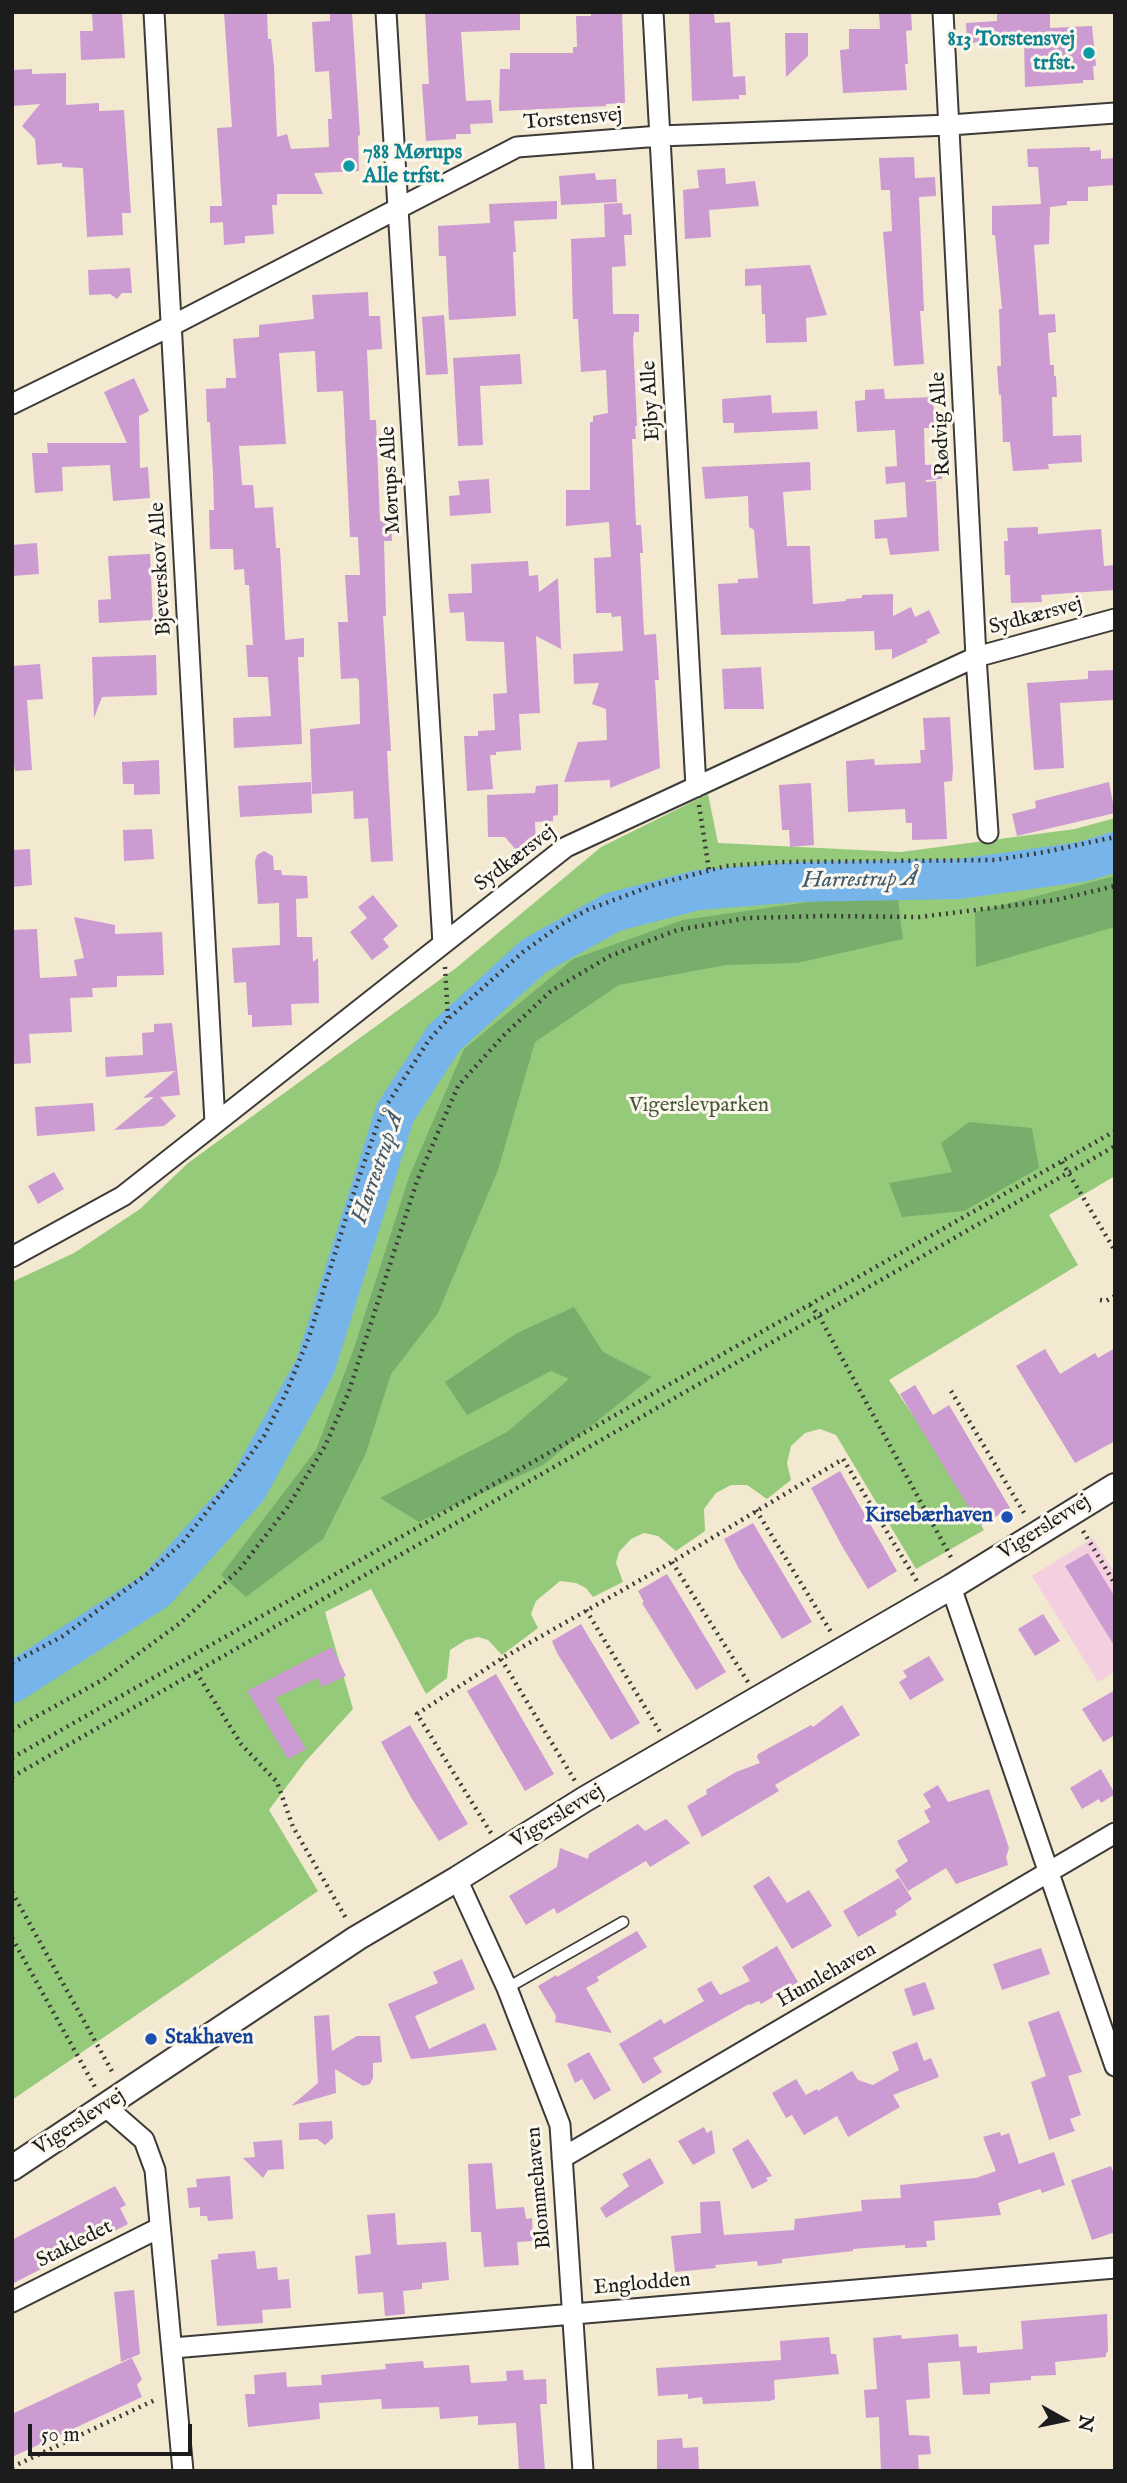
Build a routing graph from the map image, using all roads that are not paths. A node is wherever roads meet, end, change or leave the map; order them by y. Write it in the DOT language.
graph roads {
  1 [pos="155,12"];
  2 [pos="386,12"];
  3 [pos="653,12"];
  4 [pos="943,12"];
  5 [pos="1115,113"];
  6 [pos="950,125"];
  7 [pos="660,136"];
  8 [pos="398,209"];
  9 [pos="171,326"];
  10 [pos="12,404"];
  11 [pos="1115,619"];
  12 [pos="976,657"];
  13 [pos="696,787"];
  14 [pos="988,833"];
  15 [pos="443,944"];
  16 [pos="215,1124"];
  17 [pos="12,1257"];
  18 [pos="1115,1486"];
  19 [pos="957,1583"];
  20 [pos="1115,1833"];
  21 [pos="1048,1872"];
  22 [pos="457,1879"];
  23 [pos="623,1922"];
  24 [pos="507,1988"];
  25 [pos="1115,2066"];
  26 [pos="115,2099"];
  27 [pos="562,2158"];
  28 [pos="12,2168"];
  29 [pos="159,2228"];
  30 [pos="1115,2268"];
  31 [pos="12,2302"];
  32 [pos="573,2314"];
  33 [pos="173,2348"];
  34 [pos="183,2471"];
  35 [pos="583,2471"];
  1 -- 9 [label="street, Bjeverskov Alle"];
  2 -- 8 [label="street, Mørups Alle"];
  3 -- 7 [label="street, Ejby Alle"];
  4 -- 6 [label="street, Rødvig Alle"];
  5 -- 6 [label="street, Torstensvej"];
  6 -- 7 [label="street, Torstensvej"];
  6 -- 12 [label="street, Rødvig Alle"];
  7 -- 8 [label="street, Torstensvej"];
  7 -- 13 [label="street, Ejby Alle"];
  8 -- 9 [label="street, Torstensvej"];
  8 -- 15 [label="street, Mørups Alle"];
  9 -- 10 [label="street, Torstensvej"];
  9 -- 16 [label="street, Bjeverskov Alle"];
  11 -- 12 [label="street, Sydkærsvej"];
  12 -- 13 [label="street, Sydkærsvej"];
  12 -- 14 [label="street, Rødvig Alle"];
  13 -- 15 [label="street, Sydkærsvej"];
  15 -- 16 [label="street, Sydkærsvej"];
  16 -- 17 [label="street, Sydkærsvej"];
  18 -- 19 [label="street, Vigerslevvej"];
  19 -- 21 [label="street"];
  19 -- 22 [label="street, Vigerslevvej"];
  20 -- 21 [label="street, Humlehaven"];
  21 -- 25 [label="street"];
  21 -- 27 [label="street, Humlehaven"];
  22 -- 24 [label="street, Blommehaven"];
  22 -- 26 [label="street, Vigerslevvej"];
  23 -- 24 [label="lane"];
  24 -- 27 [label="street, Blommehaven"];
  26 -- 28 [label="street, Vigerslevvej"];
  26 -- 29 [label="street"];
  27 -- 32 [label="street, Blommehaven"];
  29 -- 31 [label="street, Stakledet"];
  29 -- 33 [label="street"];
  30 -- 32 [label="street, Englodden"];
  32 -- 33 [label="street, Englodden"];
  32 -- 35 [label="street, Blommehaven"];
  33 -- 34 [label="street"];
}
